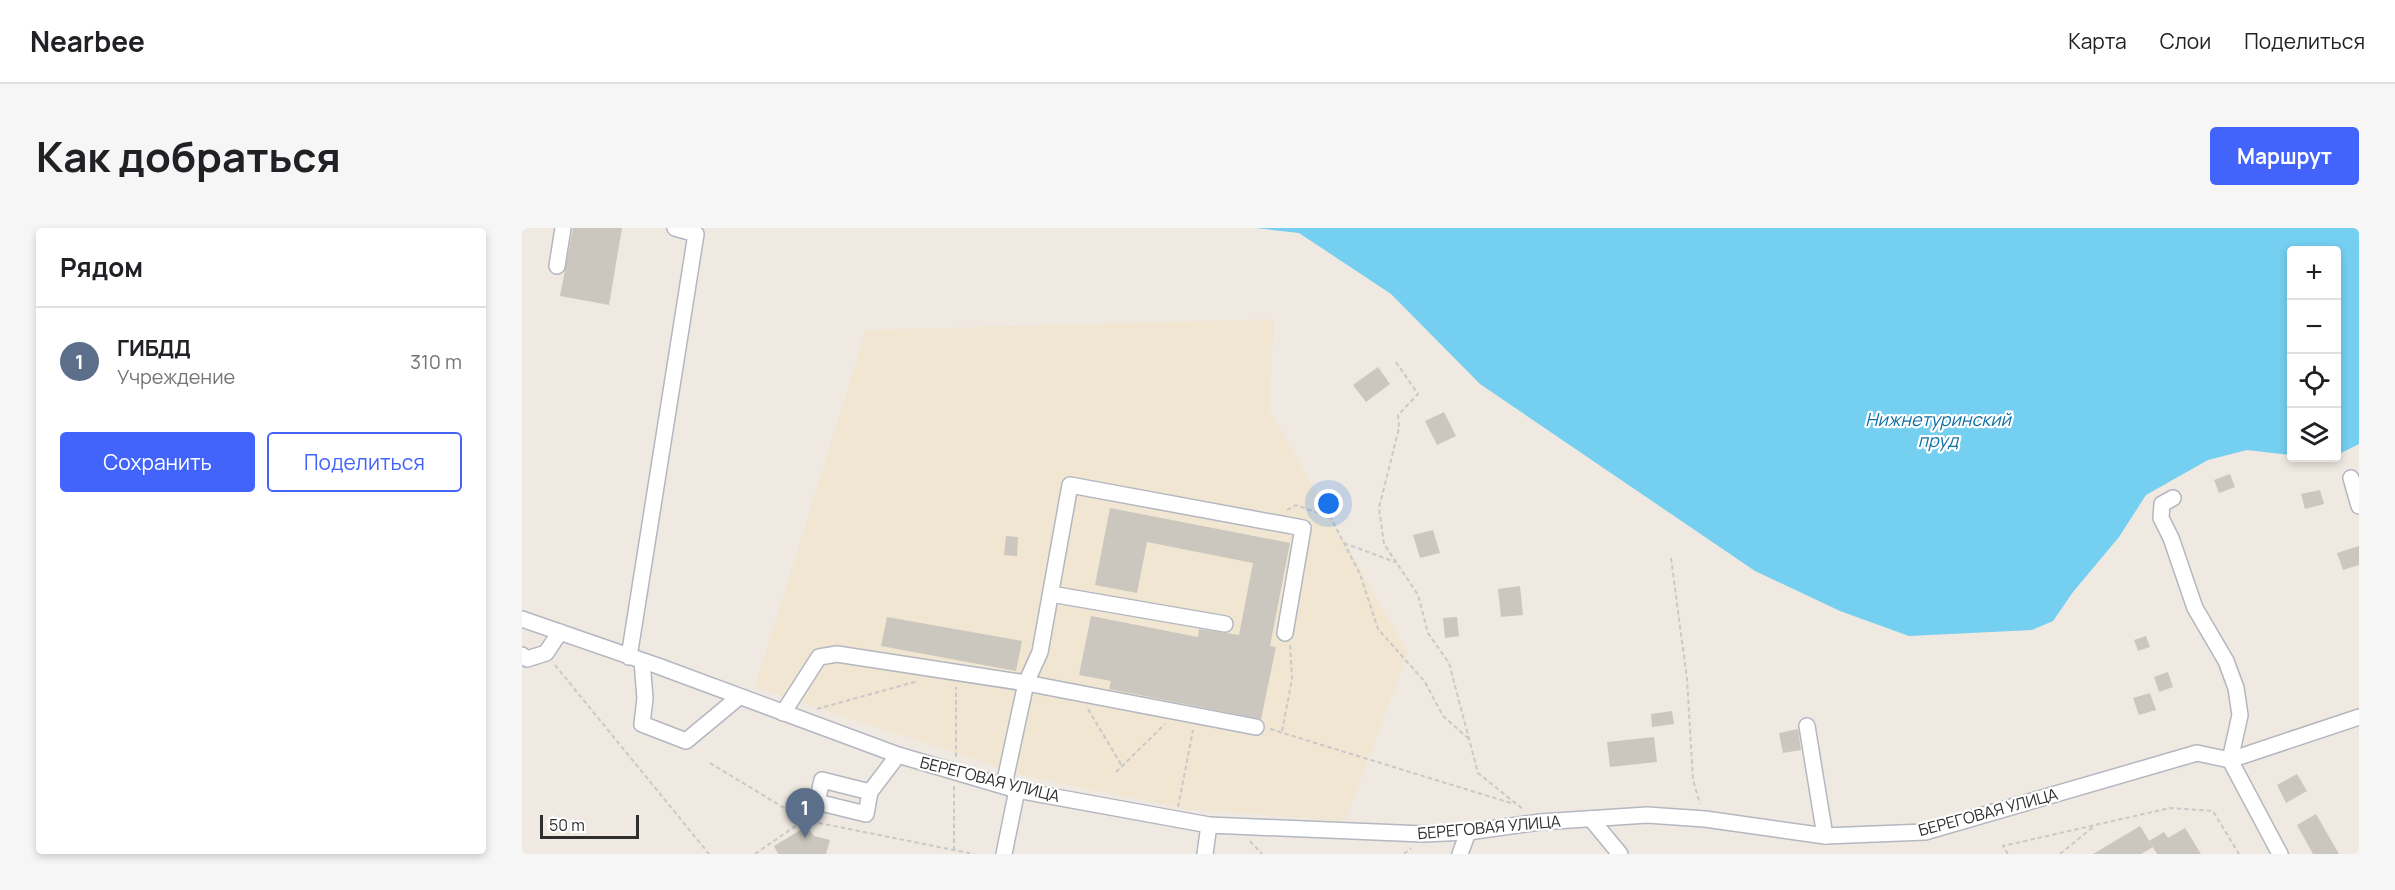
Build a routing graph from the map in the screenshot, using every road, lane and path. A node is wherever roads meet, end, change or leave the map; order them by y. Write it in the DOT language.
graph roads {
  1 [pos="563,228"];
  2 [pos="675,228"];
  3 [pos="557,266"];
  4 [pos="1396,362"];
  5 [pos="2351,478"];
  6 [pos="2173,498"];
  7 [pos="2359,506"];
  8 [pos="1286,511"];
  9 [pos="1344,543"];
  10 [pos="1671,558"];
  11 [pos="1396,562"];
  12 [pos="1051,594"];
  13 [pos="522,619"];
  14 [pos="1226,624"];
  15 [pos="560,632"];
  16 [pos="1286,633"];
  17 [pos="546,653"];
  18 [pos="522,655"];
  19 [pos="636,659"];
  20 [pos="928,678"];
  21 [pos="1026,683"];
  22 [pos="1079,693"];
  23 [pos="739,697"];
  24 [pos="1178,712"];
  25 [pos="786,714"];
  26 [pos="1196,715"];
  27 [pos="2359,717"];
  28 [pos="1807,726"];
  29 [pos="1256,727"];
  30 [pos="1282,731"];
  31 [pos="1469,740"];
  32 [pos="898,755"];
  33 [pos="2230,760"];
  34 [pos="710,764"];
  35 [pos="1122,766"];
  36 [pos="1116,772"];
  37 [pos="1011,788"];
  38 [pos="870,792"];
  39 [pos="1517,805"];
  40 [pos="1175,819"];
  41 [pos="1591,819"];
  42 [pos="1705,819"];
  43 [pos="804,820"];
  44 [pos="1540,822"];
  45 [pos="1209,825"];
  46 [pos="2095,825"];
  47 [pos="1468,832"];
  48 [pos="1825,836"];
  49 [pos="709,854"];
  50 [pos="755,854"];
  51 [pos="974,854"];
  52 [pos="1004,854"];
  53 [pos="1205,854"];
  54 [pos="1460,854"];
  55 [pos="1620,854"];
  56 [pos="2008,854"];
  57 [pos="2060,854"];
  58 [pos="2239,854"];
  59 [pos="2280,854"];
  1 -- 3 [label="street"];
  2 -- 19 [label="street"];
  4 -- 11 [label="path"];
  5 -- 7 [label="street"];
  6 -- 33 [label="street"];
  8 -- 9 [label="path"];
  9 -- 11 [label="path"];
  9 -- 31 [label="path"];
  10 -- 42 [label="path"];
  11 -- 31 [label="path"];
  12 -- 14 [label="street"];
  12 -- 16 [label="street"];
  12 -- 21 [label="street"];
  13 -- 15 [label="street, БЕРЕГОВАЯ УЛИЦА"];
  15 -- 17 [label="street"];
  15 -- 19 [label="street, БЕРЕГОВАЯ УЛИЦА"];
  16 -- 30 [label="path"];
  17 -- 18 [label="street"];
  17 -- 49 [label="path"];
  19 -- 23 [label="street, БЕРЕГОВАЯ УЛИЦА"];
  19 -- 23 [label="street"];
  20 -- 25 [label="path"];
  21 -- 22 [label="street"];
  21 -- 25 [label="street"];
  21 -- 37 [label="street"];
  22 -- 24 [label="street"];
  22 -- 35 [label="path"];
  23 -- 25 [label="street, БЕРЕГОВАЯ УЛИЦА"];
  24 -- 26 [label="street"];
  24 -- 35 [label="path"];
  25 -- 32 [label="street, БЕРЕГОВАЯ УЛИЦА"];
  26 -- 29 [label="street"];
  26 -- 40 [label="path"];
  27 -- 33 [label="street"];
  28 -- 48 [label="street"];
  29 -- 30 [label="path"];
  30 -- 39 [label="path"];
  31 -- 39 [label="path"];
  32 -- 37 [label="street, БЕРЕГОВАЯ УЛИЦА"];
  32 -- 38 [label="street"];
  33 -- 48 [label="street, БЕРЕГОВАЯ УЛИЦА"];
  33 -- 59 [label="street"];
  34 -- 43 [label="path"];
  35 -- 36 [label="path"];
  37 -- 40 [label="street, БЕРЕГОВАЯ УЛИЦА"];
  37 -- 52 [label="street"];
  39 -- 44 [label="path"];
  40 -- 45 [label="street, БЕРЕГОВАЯ УЛИЦА"];
  41 -- 42 [label="street, БЕРЕГОВАЯ УЛИЦА"];
  41 -- 44 [label="street, БЕРЕГОВАЯ УЛИЦА"];
  41 -- 55 [label="street"];
  42 -- 48 [label="street, БЕРЕГОВАЯ УЛИЦА"];
  43 -- 50 [label="path"];
  43 -- 51 [label="path"];
  44 -- 47 [label="street, БЕРЕГОВАЯ УЛИЦА"];
  45 -- 47 [label="street, БЕРЕГОВАЯ УЛИЦА"];
  45 -- 53 [label="street"];
  46 -- 56 [label="path"];
  46 -- 57 [label="path"];
  46 -- 58 [label="path"];
  47 -- 54 [label="street"];
}
